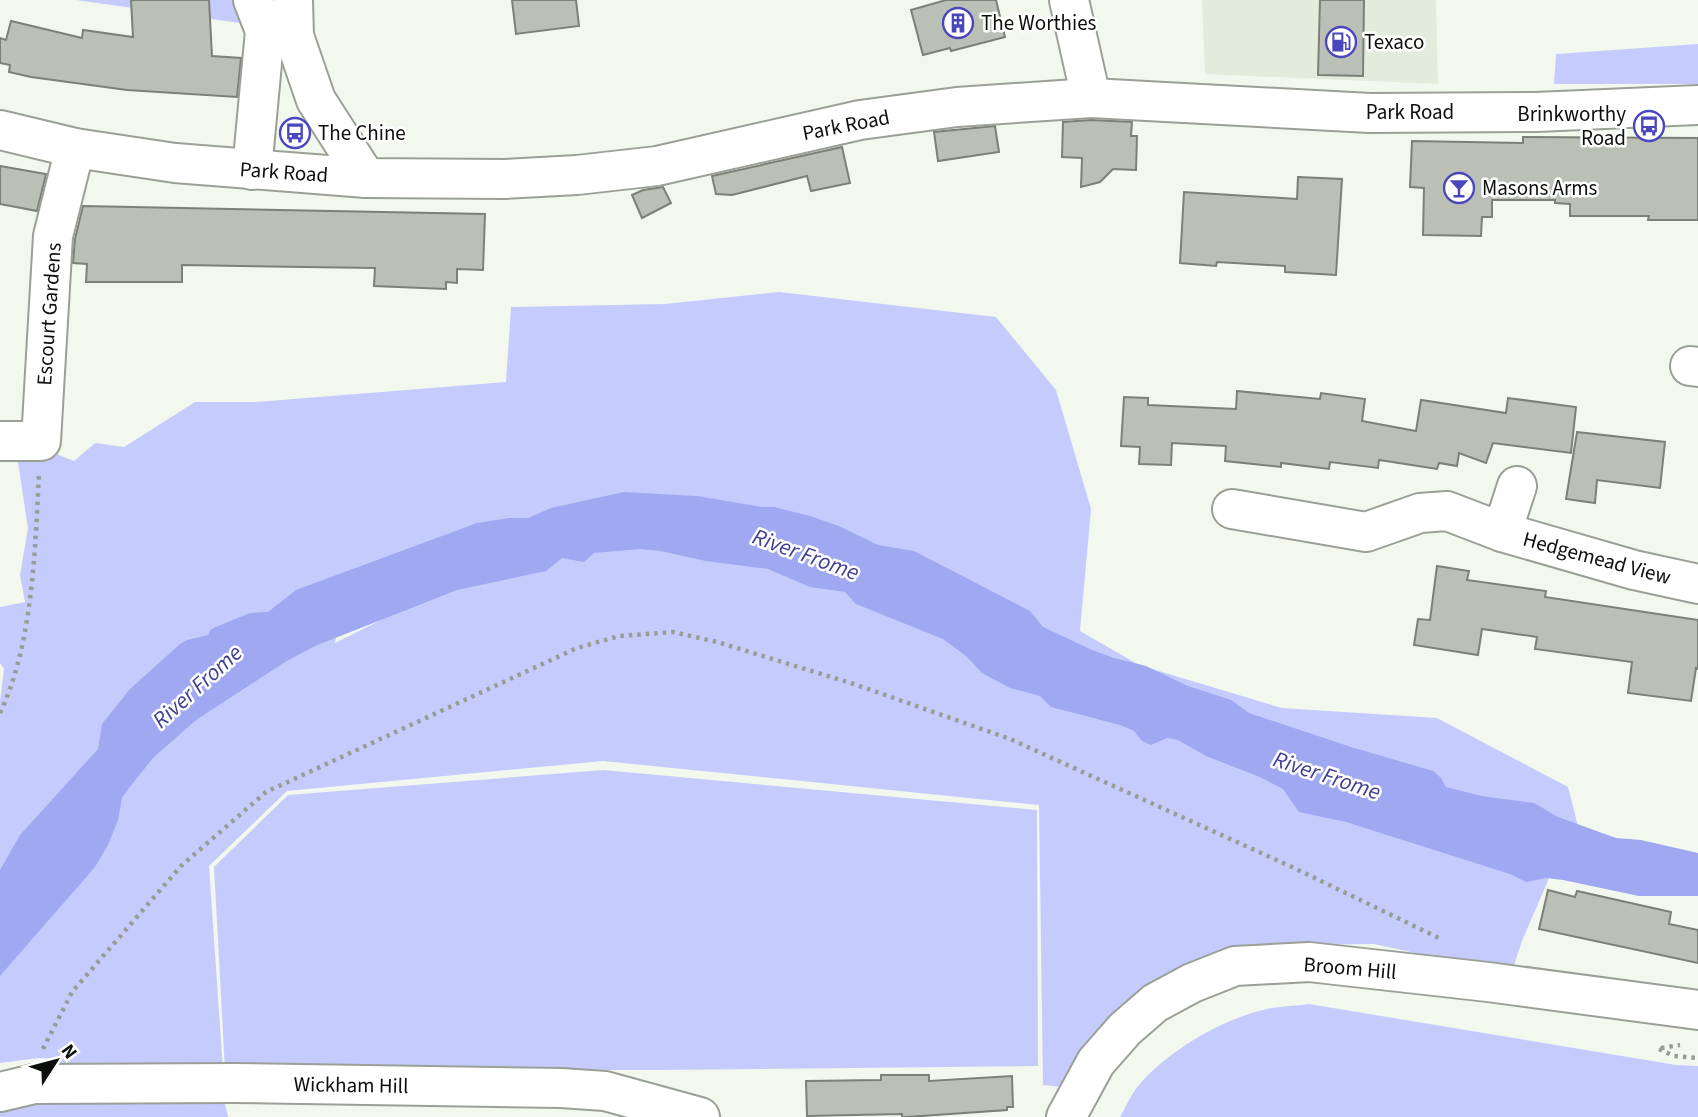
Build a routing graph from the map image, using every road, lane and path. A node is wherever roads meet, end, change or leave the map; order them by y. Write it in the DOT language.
graph roads {
  1 [pos="253,0"];
  2 [pos="293,0"];
  3 [pos="1069,0"];
  4 [pos="1091,98"];
  5 [pos="1698,105"];
  6 [pos="0,130"];
  7 [pos="75,148"];
  8 [pos="252,170"];
  9 [pos="366,178"];
  10 [pos="0,441"];
  11 [pos="41,441"];
  12 [pos="1517,486"];
  13 [pos="1232,509"];
  14 [pos="1502,532"];
  15 [pos="1698,584"];
  16 [pos="0,713"];
  17 [pos="1453,945"];
  18 [pos="1693,1028"];
  19 [pos="1698,1058"];
  20 [pos="17,1088"];
  21 [pos="600,1104"];
  22 [pos="1061,1115"];
  23 [pos="700,1117"];
  1 -- 8 [label="street"];
  2 -- 9 [label="street"];
  3 -- 4 [label="street"];
  4 -- 5 [label="street, Park Road"];
  4 -- 9 [label="street, Park Road"];
  6 -- 7 [label="street, Park Road"];
  7 -- 8 [label="street, Park Road"];
  7 -- 11 [label="street, Escourt Gardens"];
  8 -- 9 [label="street, Park Road"];
  10 -- 11 [label="street"];
  11 -- 16 [label="path"];
  12 -- 14 [label="street, Hedgemead View"];
  13 -- 14 [label="street"];
  14 -- 15 [label="street, Hedgemead View"];
  17 -- 20 [label="path"];
  18 -- 19 [label="path"];
  18 -- 22 [label="street, Broom Hill"];
  20 -- 21 [label="street, Wickham Hill"];
  21 -- 23 [label="street, Wickham Hill"];
}
